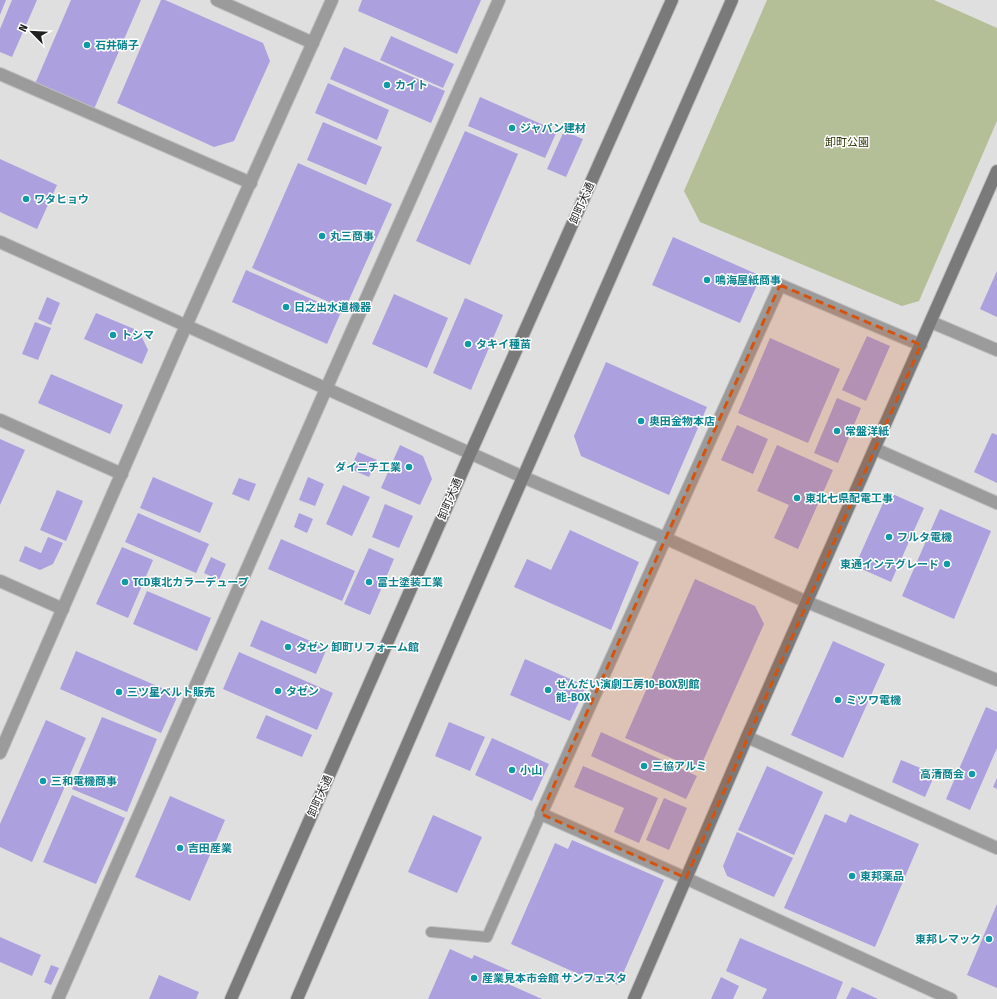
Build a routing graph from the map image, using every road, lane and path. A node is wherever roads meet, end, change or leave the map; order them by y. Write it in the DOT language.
graph roads {
  1 [pos="217,0"];
  2 [pos="332,0"];
  3 [pos="499,0"];
  4 [pos="672,0"];
  5 [pos="732,0"];
  6 [pos="313,43"];
  7 [pos="0,74"];
  8 [pos="997,170"];
  9 [pos="251,183"];
  10 [pos="0,242"];
  11 [pos="931,322"];
  12 [pos="186,326"];
  13 [pos="920,345"];
  14 [pos="997,350"];
  15 [pos="326,389"];
  16 [pos="0,420"];
  17 [pos="875,449"];
  18 [pos="470,454"];
  19 [pos="122,474"];
  20 [pos="523,478"];
  21 [pos="997,503"];
  22 [pos="665,538"];
  23 [pos="0,581"];
  24 [pos="807,602"];
  25 [pos="63,609"];
  26 [pos="997,680"];
  27 [pos="747,737"];
  28 [pos="1,747"];
  29 [pos="541,814"];
  30 [pos="997,848"];
  31 [pos="686,878"];
  32 [pos="430,932"];
  33 [pos="58,999"];
  34 [pos="231,999"];
  35 [pos="297,999"];
  36 [pos="634,999"];
  37 [pos="951,999"];
  1 -- 6 [label="street"];
  2 -- 6 [label="street"];
  3 -- 15 [label="street"];
  4 -- 18 [label="street, 卸町大通"];
  5 -- 20 [label="street"];
  6 -- 9 [label="street"];
  7 -- 9 [label="street"];
  8 -- 11 [label="street"];
  9 -- 12 [label="street"];
  10 -- 12 [label="street"];
  11 -- 13 [label="street"];
  11 -- 14 [label="street"];
  12 -- 15 [label="street"];
  12 -- 19 [label="street"];
  13 -- 17 [label="street"];
  13 -- 22 [label="street"];
  15 -- 18 [label="street"];
  15 -- 33 [label="street"];
  16 -- 19 [label="street"];
  17 -- 21 [label="street"];
  17 -- 24 [label="street"];
  18 -- 20 [label="street"];
  18 -- 34 [label="street, 卸町大通"];
  19 -- 25 [label="street"];
  20 -- 22 [label="street"];
  20 -- 35 [label="street"];
  22 -- 24 [label="street"];
  22 -- 29 [label="street"];
  23 -- 25 [label="street"];
  24 -- 26 [label="street"];
  24 -- 27 [label="street"];
  25 -- 28 [label="street"];
  27 -- 30 [label="street"];
  27 -- 31 [label="street"];
  29 -- 31 [label="street"];
  29 -- 32 [label="lane"];
  31 -- 36 [label="street"];
  31 -- 37 [label="street"];
}
